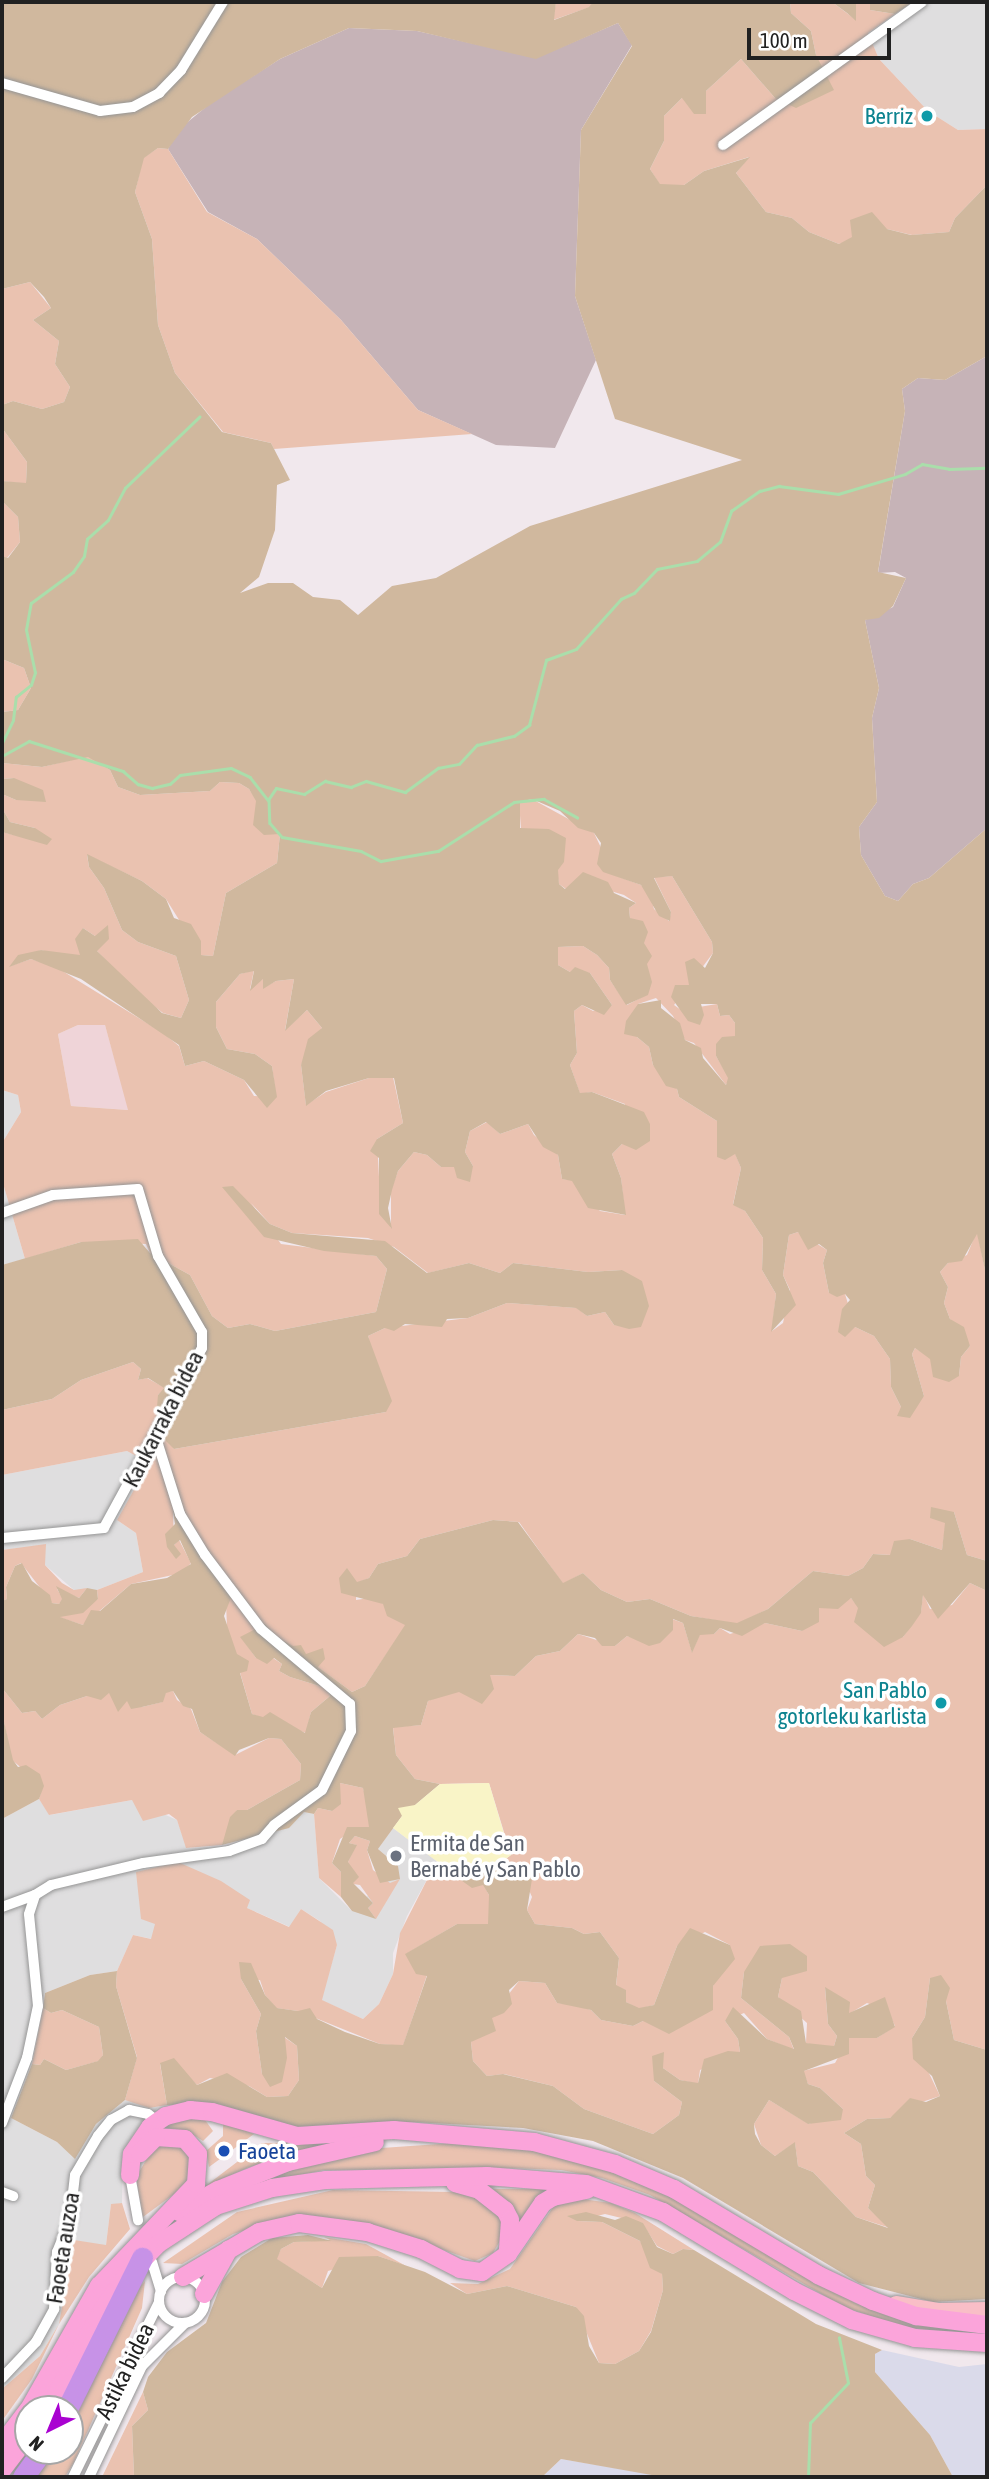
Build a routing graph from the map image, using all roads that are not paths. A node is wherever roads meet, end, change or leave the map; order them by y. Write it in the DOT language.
graph roads {
  1 [pos="223,2"];
  2 [pos="922,2"];
  3 [pos="2,83"];
  4 [pos="723,145"];
  5 [pos="2,1213"];
  6 [pos="156,1437"];
  7 [pos="2,1538"];
  8 [pos="35,1895"];
  9 [pos="2,1907"];
  10 [pos="157,2121"];
  11 [pos="2,2123"];
  12 [pos="470,2136"];
  13 [pos="130,2175"];
  14 [pos="434,2178"];
  15 [pos="603,2188"];
  16 [pos="2,2192"];
  17 [pos="13,2196"];
  18 [pos="145,2225"];
  19 [pos="229,2249"];
  20 [pos="508,2254"];
  21 [pos="142,2258"];
  22 [pos="177,2278"];
  23 [pos="204,2294"];
  24 [pos="160,2297"];
  25 [pos="873,2301"];
  26 [pos="987,2310"];
  27 [pos="185,2323"];
  28 [pos="987,2325"];
  29 [pos="915,2338"];
  30 [pos="987,2343"];
  31 [pos="987,2351"];
  32 [pos="2,2378"];
  33 [pos="37,2395"];
  34 [pos="56,2395"];
  35 [pos="74,2395"];
  36 [pos="14,2428"];
  37 [pos="2,2444"];
  38 [pos="14,2454"];
  39 [pos="2,2470"];
  40 [pos="73,2477"];
  41 [pos="89,2477"];
  1 -- 3 [label="street"];
  2 -- 4 [label="street"];
  5 -- 6 [label="street, Kaukarraka bidea"];
  6 -- 7 [label="street, Kaukarraka bidea"];
  6 -- 8 [label="street"];
  8 -- 9 [label="street"];
  8 -- 11 [label="street"];
  10 -- 12 [label="main road"];
  10 -- 13 [label="main road"];
  10 -- 32 [label="street, Faoeta auzoa"];
  12 -- 18 [label="main road"];
  12 -- 25 [label="main road"];
  13 -- 18 [label="street"];
  13 -- 18 [label="main road"];
  14 -- 15 [label="main road"];
  14 -- 20 [label="main road"];
  14 -- 21 [label="main road"];
  15 -- 20 [label="main road"];
  15 -- 29 [label="main road"];
  16 -- 17 [label="street"];
  18 -- 33 [label="main road"];
  19 -- 20 [label="main road"];
  19 -- 22 [label="main road"];
  19 -- 23 [label="main road"];
  21 -- 34 [label="main road"];
  21 -- 35 [label="highway"];
  22 -- 23 [label="street"];
  22 -- 24 [label="street"];
  22 -- 24 [label="street"];
  23 -- 27 [label="street"];
  24 -- 27 [label="street"];
  24 -- 40 [label="street, Astika bidea"];
  25 -- 26 [label="street"];
  25 -- 28 [label="main road"];
  27 -- 41 [label="street, Astika bidea"];
  29 -- 30 [label="main road"];
  29 -- 31 [label="street"];
  36 -- 37 [label="main road"];
  38 -- 39 [label="main road"];
}
